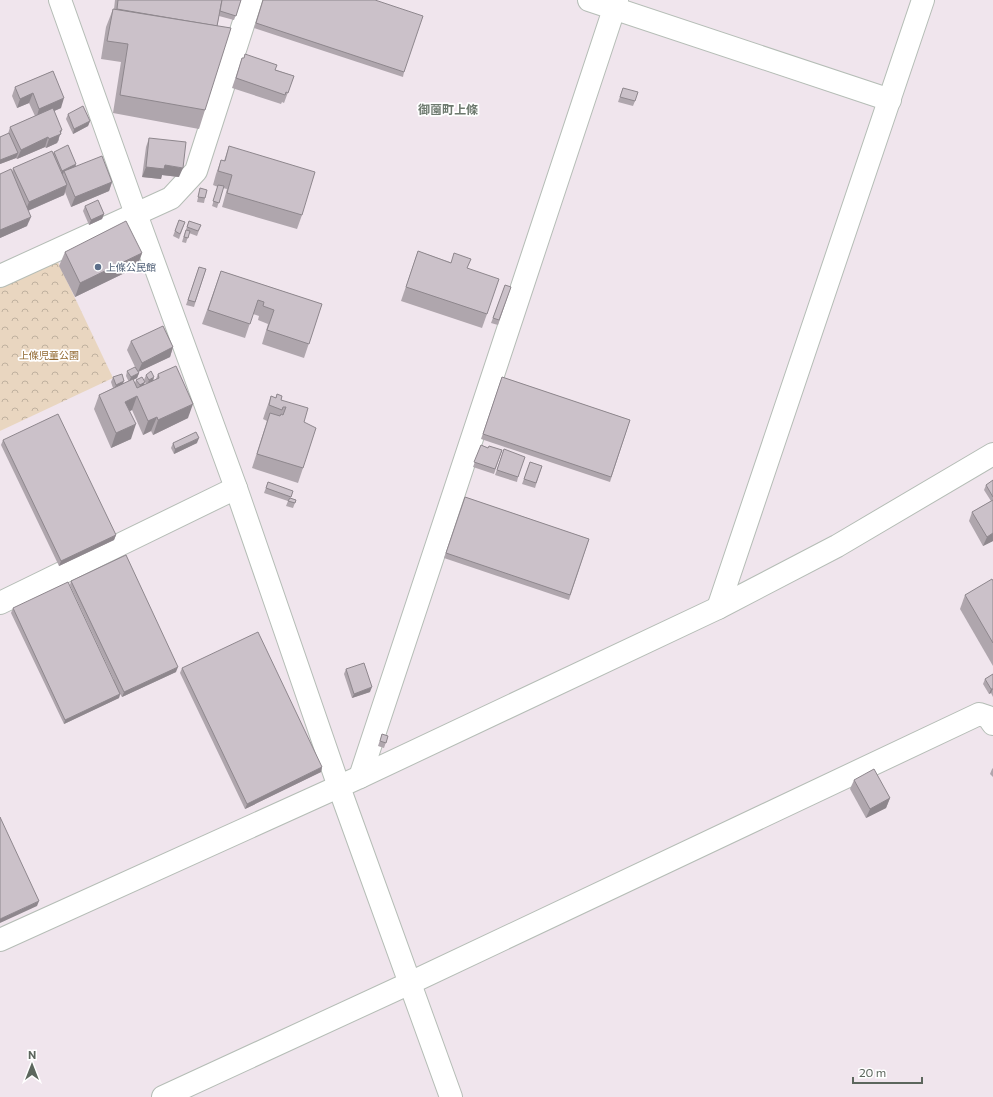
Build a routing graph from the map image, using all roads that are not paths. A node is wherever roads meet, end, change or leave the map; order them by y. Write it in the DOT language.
graph roads {
  1 [pos="60,0"];
  2 [pos="251,0"];
  3 [pos="589,0"];
  4 [pos="923,0"];
  5 [pos="616,4"];
  6 [pos="890,100"];
  7 [pos="136,214"];
  8 [pos="0,276"];
  9 [pos="993,454"];
  10 [pos="236,488"];
  11 [pos="0,603"];
  12 [pos="718,608"];
  13 [pos="993,724"];
  14 [pos="360,777"];
  15 [pos="339,787"];
  16 [pos="0,940"];
  17 [pos="410,984"];
  18 [pos="163,1097"];
  19 [pos="451,1097"];
  1 -- 7 [label="street"];
  2 -- 7 [label="street"];
  3 -- 5 [label="street"];
  4 -- 6 [label="street"];
  5 -- 6 [label="street"];
  5 -- 14 [label="street"];
  6 -- 12 [label="street"];
  7 -- 8 [label="street"];
  7 -- 10 [label="street"];
  9 -- 12 [label="street"];
  10 -- 11 [label="street"];
  10 -- 15 [label="street"];
  12 -- 14 [label="street"];
  13 -- 17 [label="street"];
  14 -- 15 [label="street"];
  15 -- 16 [label="street"];
  15 -- 17 [label="street"];
  17 -- 18 [label="street"];
  17 -- 19 [label="street"];
}
